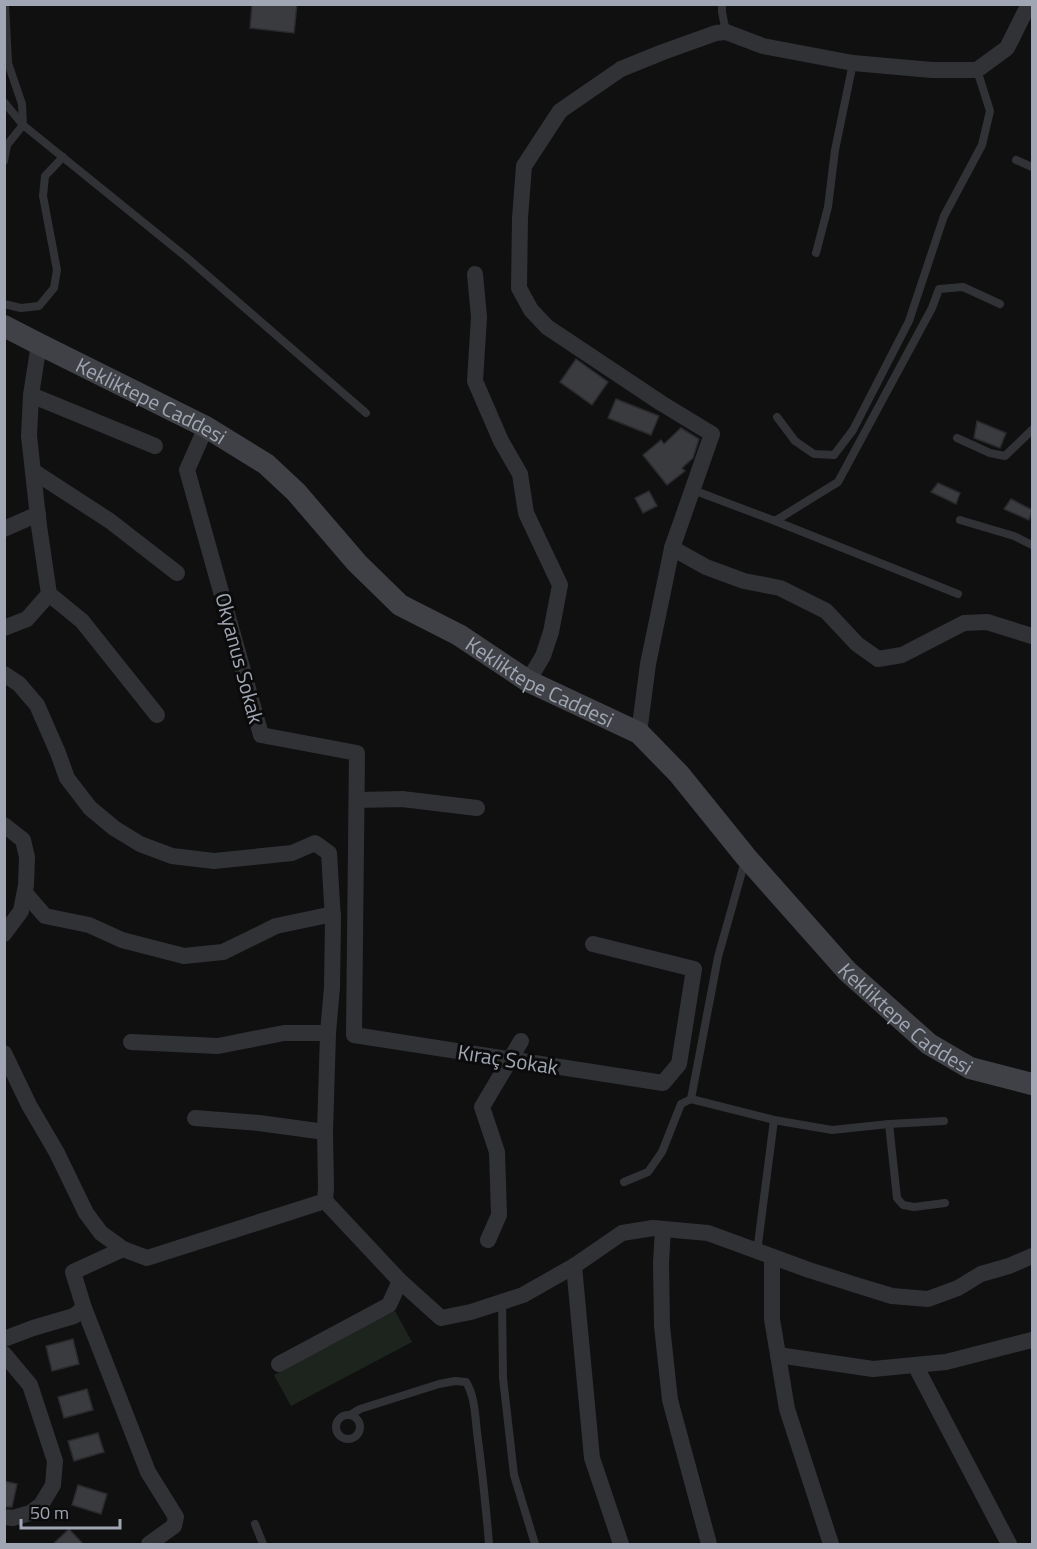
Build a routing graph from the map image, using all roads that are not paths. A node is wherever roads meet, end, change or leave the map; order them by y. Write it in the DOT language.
graph roads {
  1 [pos="4,4"];
  2 [pos="722,4"];
  3 [pos="1029,4"];
  4 [pos="726,32"];
  5 [pos="853,63"];
  6 [pos="977,70"];
  7 [pos="4,102"];
  8 [pos="23,125"];
  9 [pos="63,157"];
  10 [pos="1016,160"];
  11 [pos="4,161"];
  12 [pos="1032,167"];
  13 [pos="816,253"];
  14 [pos="475,274"];
  15 [pos="4,304"];
  16 [pos="1000,304"];
  17 [pos="4,326"];
  18 [pos="39,344"];
  19 [pos="31,395"];
  20 [pos="366,412"];
  21 [pos="777,417"];
  22 [pos="206,427"];
  23 [pos="1032,430"];
  24 [pos="957,438"];
  25 [pos="155,446"];
  26 [pos="33,471"];
  27 [pos="693,490"];
  28 [pos="38,514"];
  29 [pos="960,520"];
  30 [pos="775,521"];
  31 [pos="4,529"];
  32 [pos="1032,545"];
  33 [pos="672,548"];
  34 [pos="177,573"];
  35 [pos="49,594"];
  36 [pos="958,594"];
  37 [pos="4,628"];
  38 [pos="1032,636"];
  39 [pos="4,674"];
  40 [pos="528,681"];
  41 [pos="157,715"];
  42 [pos="639,733"];
  43 [pos="357,800"];
  44 [pos="477,808"];
  45 [pos="4,825"];
  46 [pos="746,857"];
  47 [pos="25,893"];
  48 [pos="333,914"];
  49 [pos="4,934"];
  50 [pos="593,944"];
  51 [pos="328,1033"];
  52 [pos="354,1035"];
  53 [pos="521,1041"];
  54 [pos="130,1042"];
  55 [pos="4,1053"];
  56 [pos="509,1059"];
  57 [pos="1032,1084"];
  58 [pos="691,1099"];
  59 [pos="195,1118"];
  60 [pos="774,1120"];
  61 [pos="944,1121"];
  62 [pos="889,1124"];
  63 [pos="326,1131"];
  64 [pos="624,1182"];
  65 [pos="324,1202"];
  66 [pos="945,1203"];
  67 [pos="663,1229"];
  68 [pos="489,1240"];
  69 [pos="123,1249"];
  70 [pos="765,1254"];
  71 [pos="1032,1256"];
  72 [pos="574,1266"];
  73 [pos="400,1281"];
  74 [pos="502,1302"];
  75 [pos="84,1308"];
  76 [pos="4,1340"];
  77 [pos="1032,1340"];
  78 [pos="4,1354"];
  79 [pos="778,1355"];
  80 [pos="279,1364"];
  81 [pos="915,1365"];
  82 [pos="350,1415"];
  83 [pos="4,1517"];
  84 [pos="255,1524"];
  85 [pos="152,1542"];
  86 [pos="263,1545"];
  87 [pos="489,1545"];
  88 [pos="535,1545"];
  89 [pos="621,1545"];
  90 [pos="709,1545"];
  91 [pos="831,1545"];
  92 [pos="1009,1545"];
  1 -- 8 [label="lane"];
  2 -- 4 [label="lane"];
  3 -- 6 [label="street"];
  4 -- 5 [label="street"];
  4 -- 27 [label="street"];
  5 -- 6 [label="street"];
  5 -- 13 [label="lane"];
  6 -- 21 [label="lane"];
  7 -- 8 [label="lane"];
  8 -- 9 [label="lane"];
  8 -- 11 [label="lane"];
  9 -- 15 [label="lane"];
  9 -- 20 [label="lane"];
  10 -- 12 [label="lane"];
  14 -- 40 [label="street"];
  16 -- 30 [label="lane"];
  17 -- 18 [label="street, Kekliktepe Caddesi"];
  18 -- 19 [label="street"];
  18 -- 22 [label="street, Kekliktepe Caddesi"];
  19 -- 25 [label="street"];
  19 -- 26 [label="street"];
  22 -- 40 [label="street, Kekliktepe Caddesi"];
  22 -- 43 [label="street, Okyanus Sokak"];
  23 -- 24 [label="lane"];
  26 -- 28 [label="street"];
  26 -- 34 [label="street"];
  27 -- 30 [label="lane"];
  27 -- 33 [label="street"];
  28 -- 31 [label="street"];
  28 -- 35 [label="street"];
  29 -- 32 [label="lane"];
  30 -- 36 [label="lane"];
  33 -- 38 [label="street"];
  33 -- 42 [label="street"];
  35 -- 37 [label="street"];
  35 -- 41 [label="street"];
  39 -- 48 [label="street"];
  40 -- 42 [label="street, Kekliktepe Caddesi"];
  42 -- 46 [label="street, Kekliktepe Caddesi"];
  43 -- 44 [label="street"];
  43 -- 52 [label="street, Okyanus Sokak"];
  45 -- 47 [label="street"];
  46 -- 57 [label="street, Kekliktepe Caddesi"];
  46 -- 58 [label="lane"];
  47 -- 48 [label="street"];
  47 -- 49 [label="street"];
  48 -- 51 [label="street"];
  50 -- 56 [label="street, Kıraç Sokak"];
  51 -- 54 [label="street"];
  51 -- 63 [label="street"];
  52 -- 56 [label="street, Kıraç Sokak"];
  53 -- 56 [label="street"];
  55 -- 69 [label="street"];
  56 -- 68 [label="street"];
  58 -- 60 [label="lane"];
  58 -- 64 [label="lane"];
  59 -- 63 [label="street"];
  60 -- 62 [label="lane"];
  60 -- 70 [label="lane"];
  61 -- 62 [label="lane"];
  62 -- 66 [label="lane"];
  63 -- 65 [label="street"];
  65 -- 69 [label="street"];
  65 -- 73 [label="street"];
  67 -- 70 [label="street"];
  67 -- 72 [label="street"];
  67 -- 90 [label="street"];
  69 -- 75 [label="street"];
  70 -- 71 [label="street"];
  70 -- 79 [label="street"];
  72 -- 74 [label="street"];
  72 -- 89 [label="street"];
  73 -- 74 [label="street"];
  73 -- 80 [label="street"];
  74 -- 88 [label="lane"];
  75 -- 76 [label="street"];
  75 -- 85 [label="street"];
  77 -- 81 [label="street"];
  78 -- 83 [label="street"];
  79 -- 81 [label="street"];
  79 -- 91 [label="street"];
  81 -- 92 [label="street"];
  82 -- 87 [label="lane"];
  84 -- 86 [label="lane"];
}
